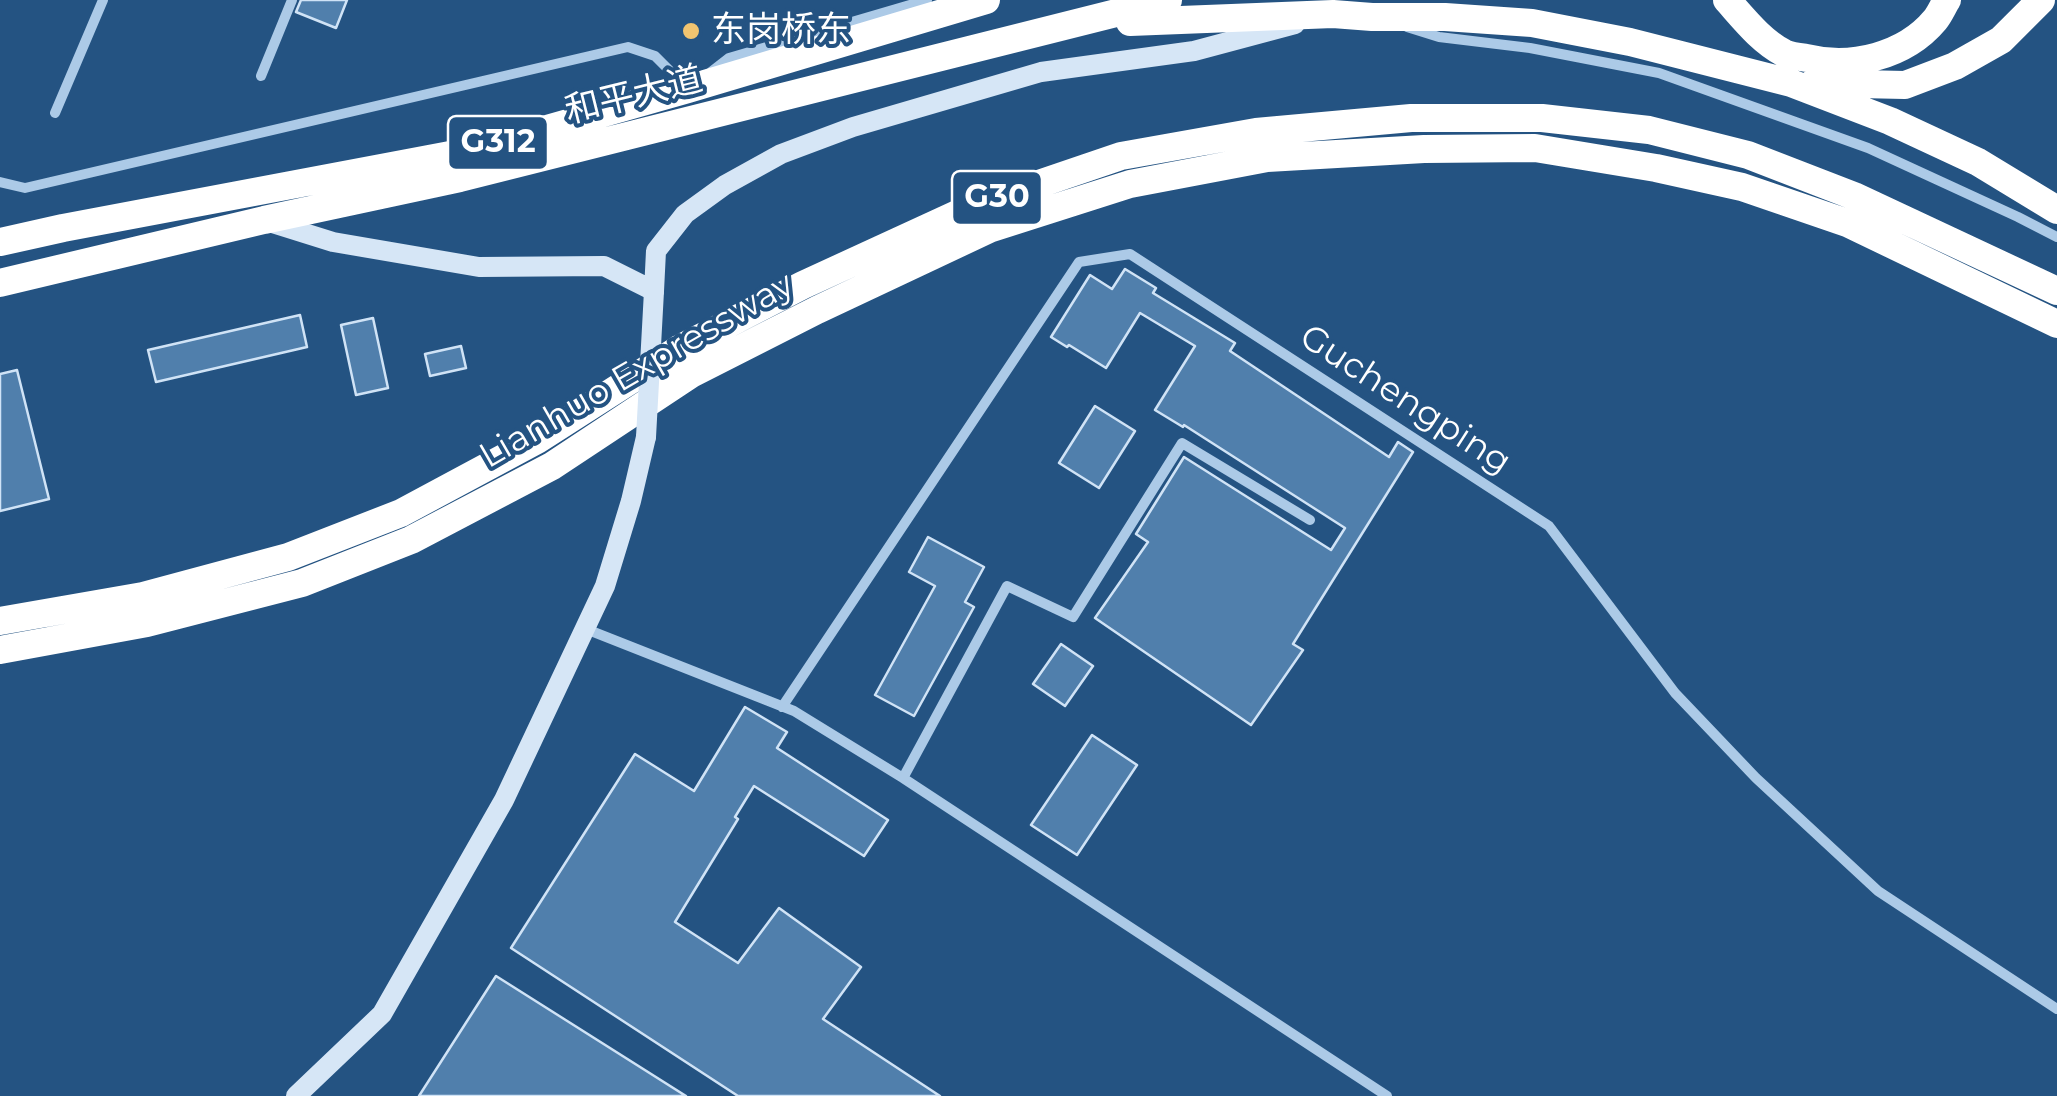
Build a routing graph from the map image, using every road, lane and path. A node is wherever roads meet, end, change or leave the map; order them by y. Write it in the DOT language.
graph roads {
  1 [pos="104,0"];
  2 [pos="292,0"];
  3 [pos="928,0"];
  4 [pos="986,0"];
  5 [pos="1168,0"];
  6 [pos="1727,0"];
  7 [pos="1947,0"];
  8 [pos="2045,0"];
  9 [pos="1333,14"];
  10 [pos="1372,16"];
  11 [pos="2057,16"];
  12 [pos="1063,27"];
  13 [pos="262,76"];
  14 [pos="1792,82"];
  15 [pos="688,89"];
  16 [pos="55,113"];
  17 [pos="0,182"];
  18 [pos="2057,210"];
  19 [pos="264,220"];
  20 [pos="2057,237"];
  21 [pos="0,242"];
  22 [pos="0,283"];
  23 [pos="2053,289"];
  24 [pos="654,290"];
  25 [pos="2057,324"];
  26 [pos="1310,520"];
  27 [pos="0,621"];
  28 [pos="585,628"];
  29 [pos="0,650"];
  30 [pos="782,706"];
  31 [pos="903,778"];
  32 [pos="2057,1009"];
  33 [pos="296,1096"];
  34 [pos="1386,1096"];
  1 -- 16 [label="street"];
  2 -- 13 [label="street"];
  3 -- 15 [label="street"];
  4 -- 15 [label="highway, 和平大道 / G312"];
  5 -- 12 [label="highway, 和平大道"];
  6 -- 7 [label="highway"];
  8 -- 11 [label="highway"];
  8 -- 14 [label="highway"];
  9 -- 10 [label="highway"];
  9 -- 12 [label="highway"];
  9 -- 24 [label="main road"];
  10 -- 14 [label="highway"];
  10 -- 20 [label="street"];
  12 -- 19 [label="highway, 和平大道 / G312"];
  14 -- 18 [label="highway"];
  15 -- 17 [label="street"];
  15 -- 21 [label="highway, 和平大道 / G312"];
  19 -- 22 [label="highway, 和平大道 / G312"];
  19 -- 24 [label="main road"];
  23 -- 27 [label="highway, Lianhuo Expressway / G30"];
  24 -- 28 [label="main road, bridge"];
  25 -- 29 [label="highway, Lianhuo Expressway / G30"];
  26 -- 31 [label="street"];
  28 -- 30 [label="street"];
  28 -- 33 [label="main road"];
  30 -- 31 [label="street"];
  30 -- 32 [label="street, Guchengping"];
  31 -- 34 [label="street"];
}
